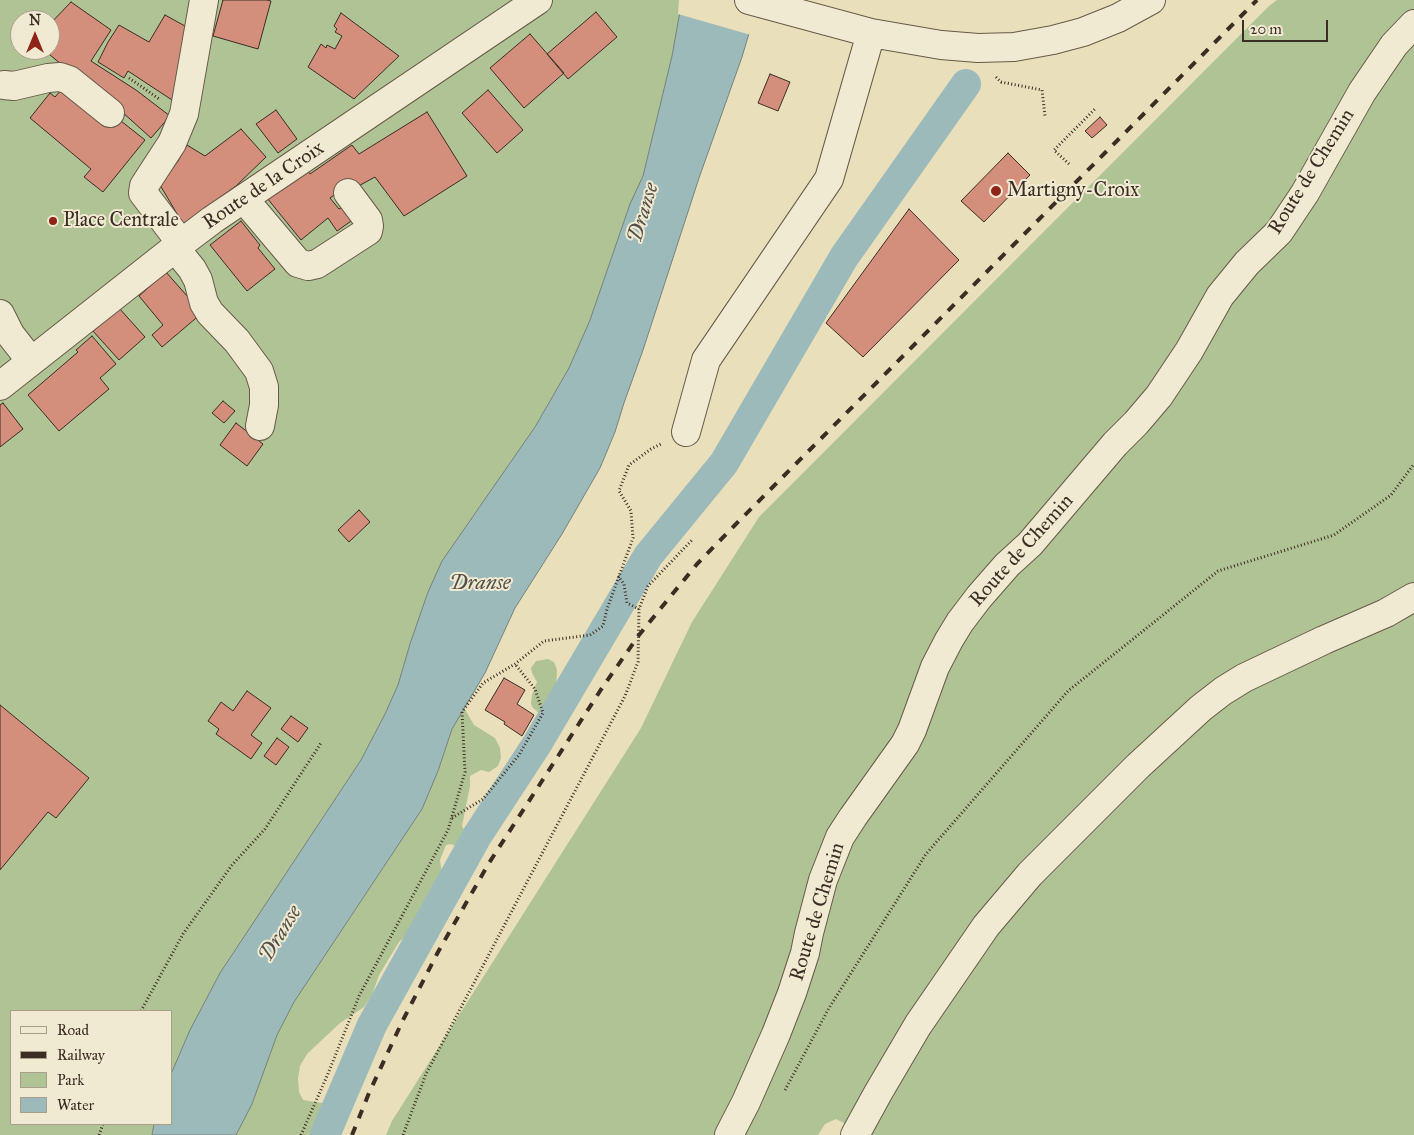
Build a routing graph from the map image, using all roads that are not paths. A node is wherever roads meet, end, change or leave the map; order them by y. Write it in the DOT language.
graph roads {
  1 [pos="204,0"];
  2 [pos="538,0"];
  3 [pos="749,0"];
  4 [pos="1151,0"];
  5 [pos="1414,24"];
  6 [pos="871,33"];
  7 [pos="4,85"];
  8 [pos="110,113"];
  9 [pos="348,193"];
  10 [pos="244,199"];
  11 [pos="178,245"];
  12 [pos="0,314"];
  13 [pos="31,361"];
  14 [pos="0,386"];
  15 [pos="260,426"];
  16 [pos="686,432"];
  17 [pos="1414,597"];
  18 [pos="729,1135"];
  19 [pos="855,1135"];
  1 -- 11 [label="street"];
  2 -- 10 [label="street, Route de la Croix"];
  3 -- 6 [label="street"];
  4 -- 6 [label="street"];
  5 -- 18 [label="street, Route de Chemin"];
  6 -- 16 [label="street"];
  7 -- 8 [label="street"];
  9 -- 10 [label="street"];
  10 -- 11 [label="street, Route de la Croix"];
  11 -- 13 [label="street, Route de la Croix"];
  11 -- 15 [label="street"];
  12 -- 13 [label="street"];
  13 -- 14 [label="street, Route de la Croix"];
  17 -- 19 [label="street"];
}
